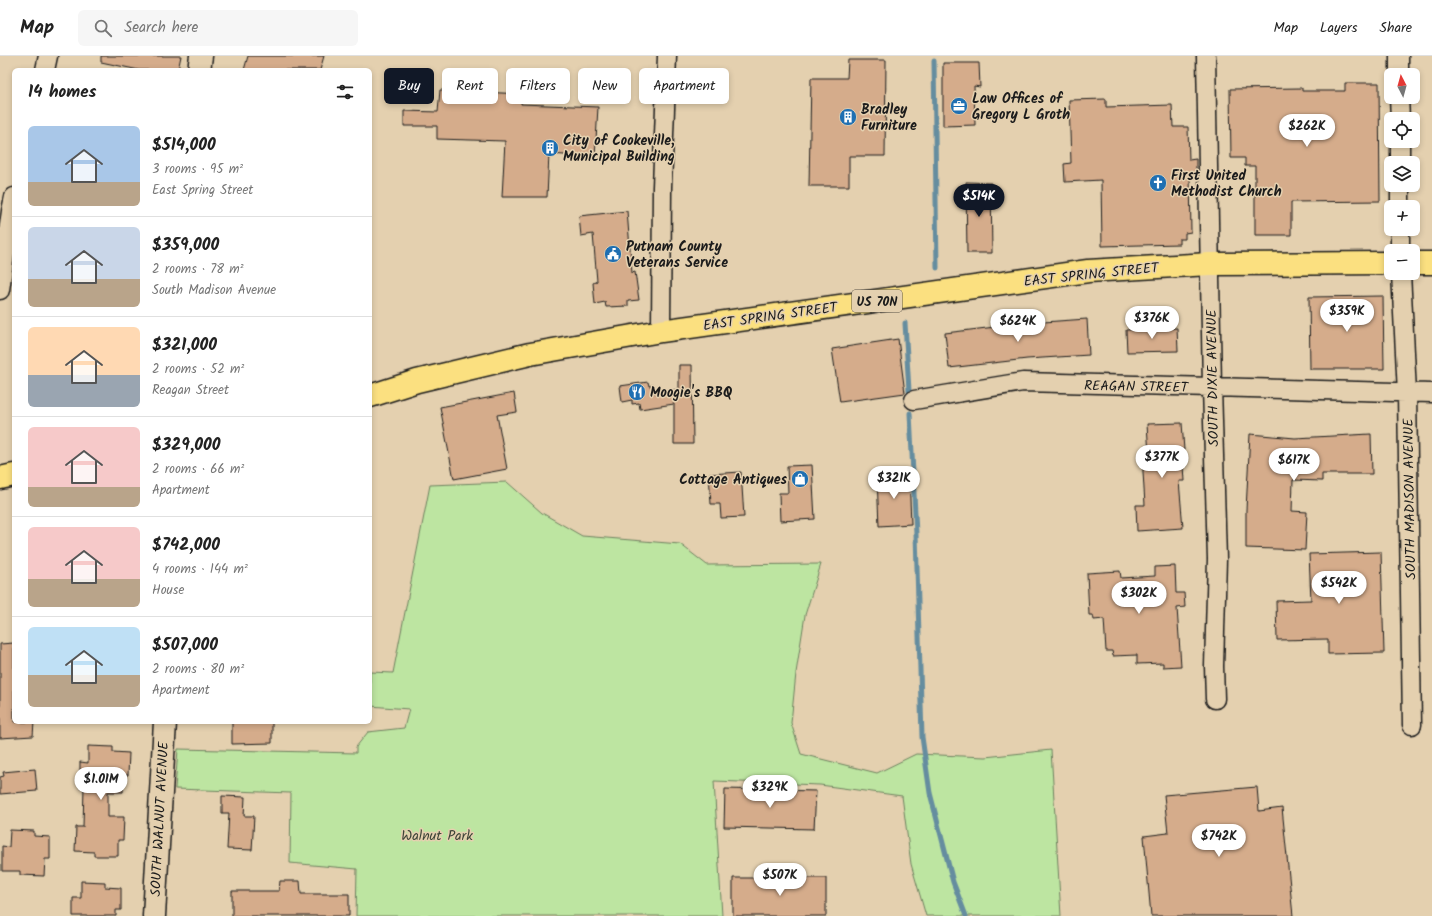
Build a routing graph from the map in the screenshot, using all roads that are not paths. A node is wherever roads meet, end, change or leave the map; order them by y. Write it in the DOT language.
graph roads {
  1 [pos="48,56"];
  2 [pos="201,56"];
  3 [pos="667,56"];
  4 [pos="1206,56"];
  5 [pos="1399,56"];
  6 [pos="45,68"];
  7 [pos="199,68"];
  8 [pos="1399,68"];
  9 [pos="12,206"];
  10 [pos="1432,262"];
  11 [pos="1384,263"];
  12 [pos="1420,263"];
  13 [pos="1210,264"];
  14 [pos="1401,280"];
  15 [pos="0,290"];
  16 [pos="661,331"];
  17 [pos="1212,387"];
  18 [pos="1407,393"];
  19 [pos="1432,393"];
  20 [pos="372,395"];
  21 [pos="914,400"];
  22 [pos="12,475"];
  23 [pos="0,478"];
  24 [pos="1215,699"];
  25 [pos="164,724"];
  26 [pos="1412,725"];
  27 [pos="154,916"];
  1 -- 6 [label="street"];
  2 -- 7 [label="street"];
  3 -- 16 [label="street"];
  4 -- 13 [label="street, SOUTH DIXIE AVENUE"];
  5 -- 8 [label="street"];
  9 -- 15 [label="street"];
  10 -- 12 [label="main road"];
  11 -- 13 [label="main road, EAST SPRING STREET / US 70N"];
  13 -- 16 [label="main road, EAST SPRING STREET / US 70N"];
  13 -- 17 [label="street, SOUTH DIXIE AVENUE"];
  14 -- 18 [label="street, SOUTH MADISON AVENUE"];
  16 -- 20 [label="main road, EAST SPRING STREET / US 70N"];
  17 -- 18 [label="street, REAGAN STREET"];
  17 -- 21 [label="street, REAGAN STREET"];
  17 -- 24 [label="street, SOUTH DIXIE AVENUE"];
  18 -- 19 [label="street, REAGAN STREET"];
  18 -- 26 [label="street, SOUTH MADISON AVENUE"];
  22 -- 23 [label="main road"];
  25 -- 27 [label="street, SOUTH WALNUT AVENUE"];
}
